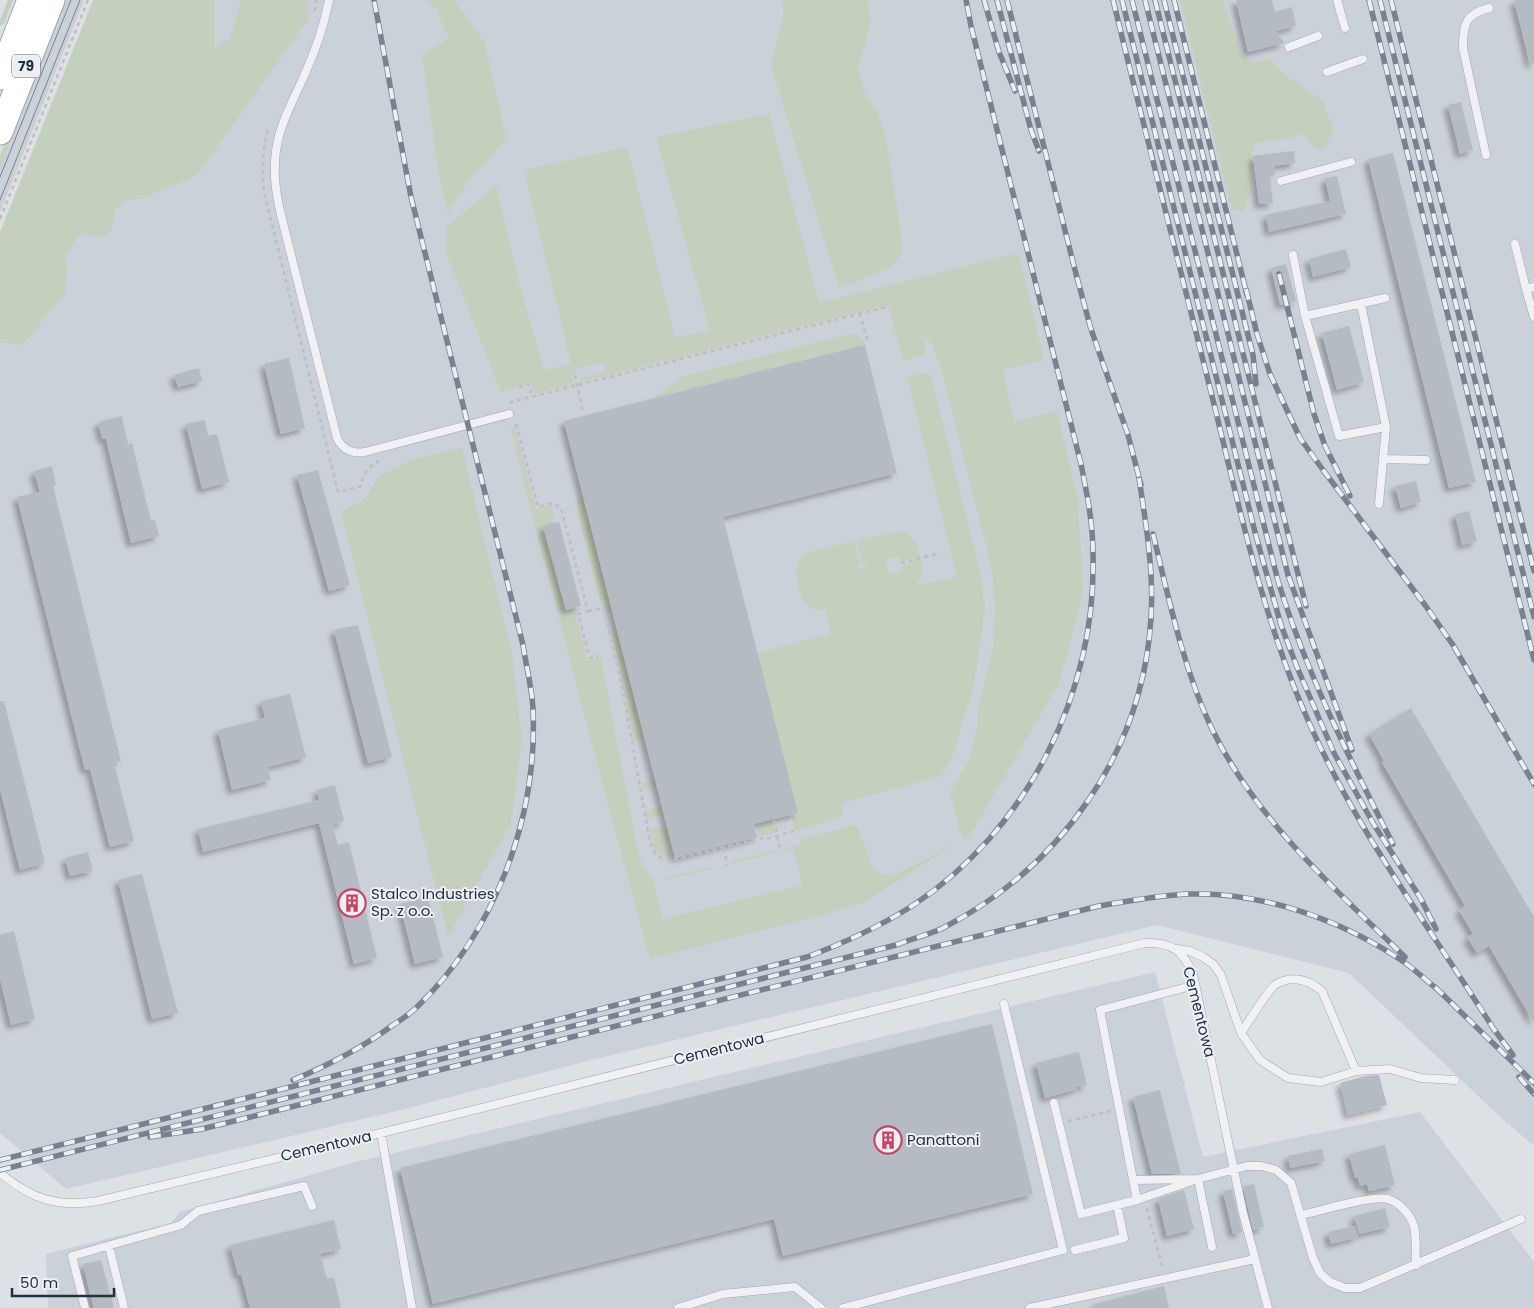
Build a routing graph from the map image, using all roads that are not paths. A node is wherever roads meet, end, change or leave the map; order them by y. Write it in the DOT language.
graph roads {
  1 [pos="30,0"];
  2 [pos="52,0"];
  3 [pos="329,0"];
  4 [pos="1337,0"];
  5 [pos="1489,8"];
  6 [pos="1345,28"];
  7 [pos="1318,36"];
  8 [pos="1289,47"];
  9 [pos="1363,59"];
  10 [pos="1327,72"];
  11 [pos="0,77"];
  12 [pos="0,132"];
  13 [pos="1486,155"];
  14 [pos="1350,162"];
  15 [pos="1282,181"];
  16 [pos="1515,244"];
  17 [pos="1293,255"];
  18 [pos="1530,288"];
  19 [pos="1385,298"];
  20 [pos="1361,304"];
  21 [pos="1305,316"];
  22 [pos="1534,317"];
  23 [pos="512,414"];
  24 [pos="1386,427"];
  25 [pos="1383,459"];
  26 [pos="1426,460"];
  27 [pos="1379,504"];
  28 [pos="1177,949"];
  29 [pos="1195,985"];
  30 [pos="1004,1004"];
  31 [pos="1241,1032"];
  32 [pos="1356,1071"];
  33 [pos="1455,1080"];
  34 [pos="1054,1103"];
  35 [pos="382,1133"];
  36 [pos="1234,1171"];
  37 [pos="0,1174"];
  38 [pos="1198,1179"];
  39 [pos="1134,1180"];
  40 [pos="1141,1199"];
  41 [pos="1117,1205"];
  42 [pos="312,1206"];
  43 [pos="1301,1215"];
  44 [pos="1521,1220"];
  45 [pos="109,1246"];
  46 [pos="1212,1247"];
  47 [pos="1075,1250"];
  48 [pos="1255,1259"];
  49 [pos="1416,1265"];
  50 [pos="85,1308"];
  51 [pos="124,1308"];
  52 [pos="412,1308"];
  53 [pos="678,1308"];
  54 [pos="821,1308"];
  55 [pos="843,1308"];
  56 [pos="1030,1308"];
  57 [pos="1268,1308"];
  1 -- 11 [label="main road, 79"];
  2 -- 12 [label="main road, 79"];
  3 -- 23 [label="lane"];
  4 -- 6 [label="lane"];
  5 -- 13 [label="lane"];
  7 -- 8 [label="lane"];
  9 -- 10 [label="lane"];
  14 -- 15 [label="lane"];
  16 -- 18 [label="lane"];
  17 -- 21 [label="lane"];
  18 -- 22 [label="lane"];
  19 -- 20 [label="lane"];
  20 -- 21 [label="lane"];
  20 -- 24 [label="lane"];
  21 -- 24 [label="lane"];
  24 -- 25 [label="lane"];
  25 -- 26 [label="lane"];
  25 -- 27 [label="lane"];
  28 -- 29 [label="lane, Cementowa"];
  28 -- 31 [label="lane"];
  28 -- 35 [label="lane, Cementowa"];
  29 -- 36 [label="lane, Cementowa"];
  29 -- 39 [label="lane"];
  30 -- 55 [label="lane"];
  31 -- 32 [label="lane"];
  31 -- 32 [label="lane"];
  32 -- 33 [label="lane"];
  34 -- 41 [label="lane"];
  35 -- 37 [label="lane, Cementowa"];
  35 -- 52 [label="lane"];
  36 -- 38 [label="lane"];
  36 -- 43 [label="lane"];
  36 -- 48 [label="lane, Cementowa"];
  38 -- 39 [label="lane"];
  38 -- 40 [label="lane"];
  38 -- 46 [label="lane"];
  39 -- 40 [label="lane"];
  40 -- 41 [label="lane"];
  41 -- 47 [label="lane"];
  42 -- 45 [label="lane"];
  43 -- 49 [label="lane"];
  43 -- 49 [label="lane"];
  44 -- 49 [label="lane"];
  45 -- 50 [label="lane"];
  45 -- 51 [label="lane"];
  48 -- 56 [label="lane"];
  48 -- 57 [label="lane, Cementowa"];
  53 -- 54 [label="lane"];
}
